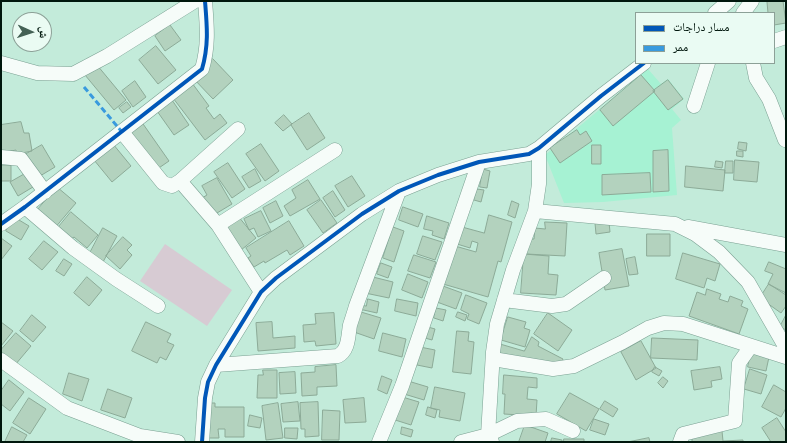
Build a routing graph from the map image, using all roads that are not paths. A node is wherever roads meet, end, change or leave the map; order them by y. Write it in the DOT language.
graph roads {
  1 [pos="195,1"];
  2 [pos="206,1"];
  3 [pos="729,1"];
  4 [pos="752,1"];
  5 [pos="757,1"];
  6 [pos="716,12"];
  7 [pos="744,12"];
  8 [pos="756,12"];
  9 [pos="786,37"];
  10 [pos="775,41"];
  11 [pos="1,63"];
  12 [pos="643,64"];
  13 [pos="709,64"];
  14 [pos="754,64"];
  15 [pos="694,106"];
  16 [pos="238,129"];
  17 [pos="122,132"];
  18 [pos="785,140"];
  19 [pos="539,148"];
  20 [pos="335,150"];
  21 [pos="1,157"];
  22 [pos="479,162"];
  23 [pos="180,181"];
  24 [pos="400,191"];
  25 [pos="45,192"];
  26 [pos="25,208"];
  27 [pos="535,211"];
  28 [pos="1,224"];
  29 [pos="675,224"];
  30 [pos="218,225"];
  31 [pos="786,244"];
  32 [pos="604,278"];
  33 [pos="262,292"];
  34 [pos="504,300"];
  35 [pos="158,306"];
  36 [pos="750,346"];
  37 [pos="786,348"];
  38 [pos="786,357"];
  39 [pos="493,359"];
  40 [pos="1,360"];
  41 [pos="216,365"];
  42 [pos="573,431"];
  43 [pos="490,439"];
  44 [pos="178,442"];
  45 [pos="202,442"];
  46 [pos="379,442"];
  47 [pos="461,442"];
  48 [pos="680,442"];
  1 -- 11 [label="street"];
  2 -- 17 [label="street"];
  3 -- 6 [label="street"];
  4 -- 7 [label="street"];
  5 -- 8 [label="street"];
  9 -- 10 [label="street"];
  12 -- 19 [label="street"];
  13 -- 15 [label="street"];
  14 -- 18 [label="street"];
  16 -- 23 [label="street"];
  17 -- 23 [label="street"];
  17 -- 25 [label="street"];
  19 -- 22 [label="street"];
  19 -- 27 [label="street"];
  20 -- 30 [label="street"];
  21 -- 25 [label="street"];
  22 -- 24 [label="street"];
  22 -- 46 [label="street"];
  23 -- 30 [label="street"];
  24 -- 33 [label="street"];
  24 -- 41 [label="street"];
  25 -- 26 [label="street"];
  26 -- 28 [label="street"];
  26 -- 35 [label="street"];
  27 -- 29 [label="street"];
  27 -- 34 [label="street"];
  29 -- 31 [label="street"];
  29 -- 37 [label="street"];
  30 -- 33 [label="street"];
  32 -- 34 [label="street"];
  33 -- 41 [label="street"];
  34 -- 39 [label="street"];
  36 -- 38 [label="street"];
  36 -- 39 [label="street"];
  36 -- 48 [label="street"];
  39 -- 43 [label="street"];
  40 -- 44 [label="street"];
  41 -- 45 [label="street"];
  42 -- 43 [label="street"];
  43 -- 47 [label="street"];
}
